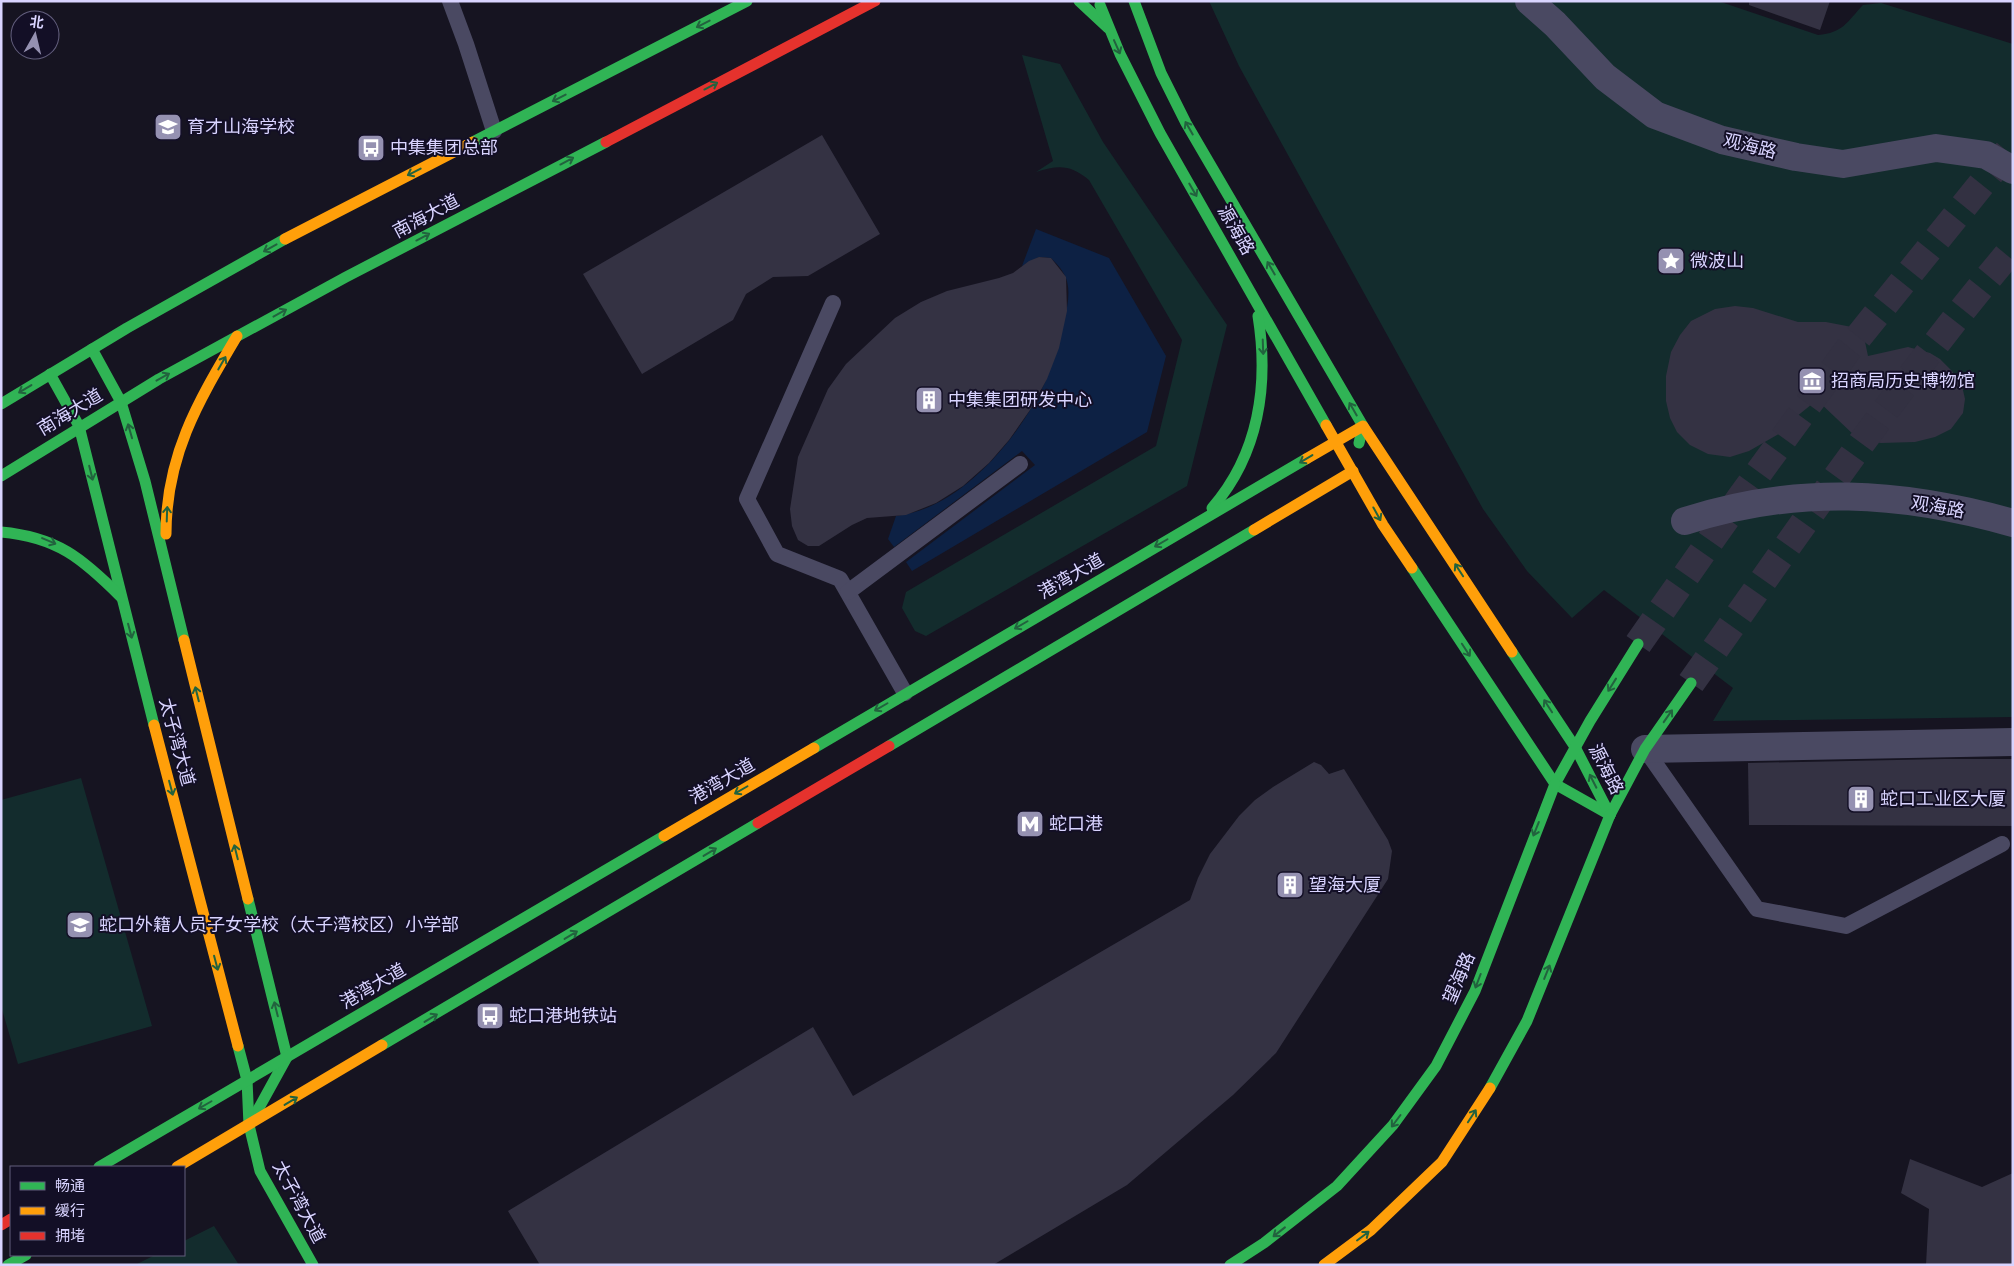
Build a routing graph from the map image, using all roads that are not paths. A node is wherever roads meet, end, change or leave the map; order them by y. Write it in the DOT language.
graph roads {
  1 [pos="450,1"];
  2 [pos="746,1"];
  3 [pos="875,1"];
  4 [pos="1078,1"];
  5 [pos="1099,1"];
  6 [pos="1529,1"];
  7 [pos="1140,7"];
  8 [pos="1108,28"];
  9 [pos="494,132"];
  10 [pos="2013,170"];
  11 [pos="1255,299"];
  12 [pos="833,302"];
  13 [pos="237,336"];
  14 [pos="92,349"];
  15 [pos="50,374"];
  16 [pos="121,402"];
  17 [pos="1,404"];
  18 [pos="79,426"];
  19 [pos="1363,426"];
  20 [pos="1336,441"];
  21 [pos="1020,464"];
  22 [pos="1353,471"];
  23 [pos="1,476"];
  24 [pos="1203,518"];
  25 [pos="1685,521"];
  26 [pos="2013,523"];
  27 [pos="1,532"];
  28 [pos="165,563"];
  29 [pos="848,592"];
  30 [pos="121,597"];
  31 [pos="1638,644"];
  32 [pos="1691,683"];
  33 [pos="905,693"];
  34 [pos="2013,742"];
  35 [pos="1575,746"];
  36 [pos="1645,749"];
  37 [pos="1555,784"];
  38 [pos="1610,815"];
  39 [pos="2002,844"];
  40 [pos="287,1057"];
  41 [pos="247,1080"];
  42 [pos="249,1126"];
  43 [pos="101,1166"];
  44 [pos="179,1166"];
  45 [pos="24,1256"];
  46 [pos="8,1265"];
  47 [pos="313,1265"];
  48 [pos="1230,1265"];
  49 [pos="1324,1265"];
  1 -- 9 [label="lane"];
  2 -- 9 [label="main road, one-way"];
  13 -- 3 [label="main road, 南海大道, one-way"];
  4 -- 8 [label="main road"];
  5 -- 8 [label="main road, 源海路"];
  6 -- 10 [label="street, 观海路"];
  19 -- 7 [label="main road, 源海路, one-way"];
  8 -- 11 [label="main road, 源海路, one-way"];
  9 -- 14 [label="main road, one-way"];
  11 -- 20 [label="main road, 源海路"];
  11 -- 24 [label="main road, one-way"];
  12 -- 29 [label="lane"];
  16 -- 13 [label="main road, 南海大道, one-way"];
  28 -- 13 [label="main road, one-way"];
  14 -- 15 [label="main road"];
  14 -- 16 [label="main road, 太子湾大道"];
  15 -- 17 [label="main road, one-way"];
  15 -- 18 [label="main road, 太子湾大道"];
  16 -- 18 [label="main road, 南海大道"];
  28 -- 16 [label="main road, 太子湾大道, one-way"];
  18 -- 23 [label="main road, 南海大道"];
  18 -- 30 [label="main road, 太子湾大道, one-way"];
  19 -- 20 [label="main road, 港湾大道"];
  19 -- 22 [label="main road"];
  35 -- 19 [label="main road, 源海路, one-way"];
  20 -- 22 [label="main road, 源海路"];
  20 -- 24 [label="main road, 港湾大道, one-way"];
  21 -- 29 [label="lane"];
  22 -- 37 [label="main road, 源海路, one-way"];
  42 -- 22 [label="main road, one-way"];
  24 -- 33 [label="main road, 港湾大道, one-way"];
  25 -- 26 [label="street, 观海路"];
  27 -- 30 [label="main road, one-way"];
  40 -- 28 [label="main road, 太子湾大道, one-way"];
  29 -- 33 [label="lane"];
  30 -- 41 [label="main road, 太子湾大道, one-way"];
  31 -- 35 [label="main road, 望海路, one-way"];
  36 -- 32 [label="main road, one-way"];
  33 -- 40 [label="main road, 港湾大道, one-way"];
  34 -- 36 [label="street"];
  35 -- 37 [label="main road, 望海路"];
  38 -- 35 [label="main road, 源海路, one-way"];
  36 -- 38 [label="main road"];
  36 -- 39 [label="lane"];
  37 -- 38 [label="main road, 源海路"];
  37 -- 48 [label="main road, 望海路, one-way"];
  49 -- 38 [label="main road, one-way"];
  40 -- 41 [label="main road, 港湾大道"];
  40 -- 42 [label="main road"];
  41 -- 42 [label="main road, 太子湾大道"];
  41 -- 43 [label="main road, 港湾大道, one-way"];
  42 -- 44 [label="main road"];
  42 -- 47 [label="main road, 太子湾大道"];
  45 -- 46 [label="main road"];
}
